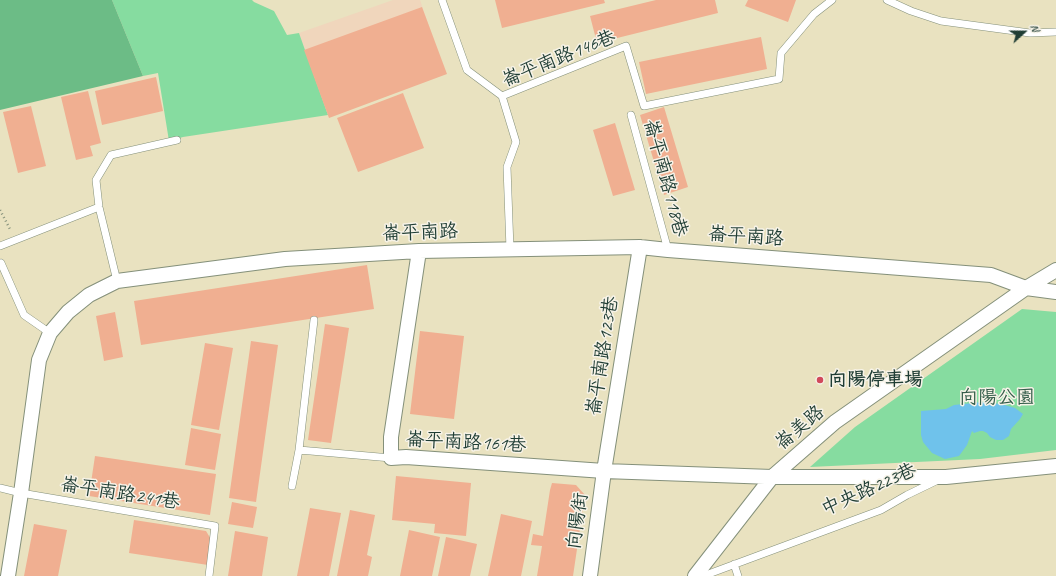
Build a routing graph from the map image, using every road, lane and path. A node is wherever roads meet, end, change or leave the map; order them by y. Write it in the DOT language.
graph roads {
  1 [pos="442,0"];
  2 [pos="832,0"];
  3 [pos="887,0"];
  4 [pos="1056,32"];
  5 [pos="502,96"];
  6 [pos="631,115"];
  7 [pos="177,140"];
  8 [pos="100,207"];
  9 [pos="0,210"];
  10 [pos="15,239"];
  11 [pos="0,246"];
  12 [pos="640,247"];
  13 [pos="510,249"];
  14 [pos="668,250"];
  15 [pos="419,251"];
  16 [pos="0,264"];
  17 [pos="1056,270"];
  18 [pos="117,282"];
  19 [pos="1026,288"];
  20 [pos="1056,292"];
  21 [pos="314,320"];
  22 [pos="50,333"];
  23 [pos="299,450"];
  24 [pos="391,458"];
  25 [pos="1056,466"];
  26 [pos="604,471"];
  27 [pos="772,477"];
  28 [pos="946,477"];
  29 [pos="292,486"];
  30 [pos="0,488"];
  31 [pos="21,493"];
  32 [pos="734,564"];
  33 [pos="8,576"];
  34 [pos="209,576"];
  35 [pos="590,576"];
  36 [pos="695,576"];
  37 [pos="703,576"];
  38 [pos="738,576"];
  1 -- 5 [label="lane"];
  2 -- 5 [label="lane, 崙平南路146巷"];
  3 -- 4 [label="lane"];
  5 -- 13 [label="lane, 崙平南路146巷"];
  6 -- 14 [label="lane, 崙平南路118巷"];
  7 -- 8 [label="lane"];
  8 -- 10 [label="lane"];
  8 -- 18 [label="lane"];
  9 -- 10 [label="path"];
  10 -- 11 [label="lane"];
  12 -- 13 [label="street, 崙平南路"];
  12 -- 14 [label="street, 崙平南路"];
  12 -- 26 [label="street, 崙平南路123巷"];
  13 -- 15 [label="street, 崙平南路"];
  14 -- 19 [label="street, 崙平南路"];
  15 -- 18 [label="street, 崙平南路"];
  15 -- 24 [label="street, 崙平南路161巷"];
  16 -- 22 [label="lane"];
  17 -- 19 [label="street, 崙美路"];
  18 -- 22 [label="street, 崙平南路"];
  19 -- 20 [label="street, 崙平南路"];
  19 -- 27 [label="street, 崙美路"];
  21 -- 23 [label="lane"];
  22 -- 31 [label="street, 崙平南路"];
  23 -- 24 [label="lane"];
  23 -- 29 [label="lane"];
  24 -- 26 [label="street, 崙平南路161巷"];
  25 -- 28 [label="street, 中央路223巷"];
  26 -- 27 [label="street, 崙平南路161巷"];
  26 -- 35 [label="street, 向陽街"];
  27 -- 28 [label="street, 崙平南路161巷"];
  27 -- 36 [label="street, 崙美路"];
  28 -- 32 [label="lane, 中央路223巷"];
  30 -- 31 [label="lane, 崙平南路241巷"];
  31 -- 33 [label="street, 崙平南路"];
  31 -- 34 [label="lane, 崙平南路241巷"];
  32 -- 37 [label="lane, 中央路223巷"];
  32 -- 38 [label="lane"];
}
